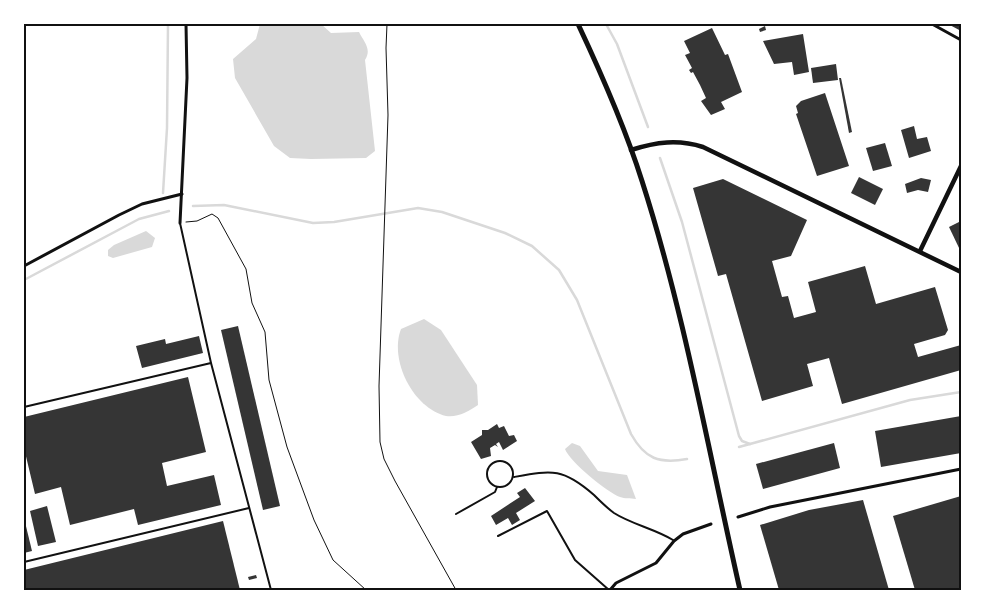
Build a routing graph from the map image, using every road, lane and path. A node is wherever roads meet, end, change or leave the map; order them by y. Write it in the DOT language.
graph roads {
  1 [pos="186,24"];
  2 [pos="387,24"];
  3 [pos="578,24"];
  4 [pos="932,24"];
  5 [pos="961,40"];
  6 [pos="631,150"];
  7 [pos="961,166"];
  8 [pos="182,194"];
  9 [pos="180,223"];
  10 [pos="920,251"];
  11 [pos="24,266"];
  12 [pos="961,272"];
  13 [pos="211,363"];
  14 [pos="24,407"];
  15 [pos="961,469"];
  16 [pos="514,477"];
  17 [pos="497,487"];
  18 [pos="250,508"];
  19 [pos="456,514"];
  20 [pos="738,517"];
  21 [pos="711,524"];
  22 [pos="498,536"];
  23 [pos="674,541"];
  24 [pos="24,562"];
  25 [pos="271,590"];
  26 [pos="366,590"];
  27 [pos="456,590"];
  28 [pos="609,590"];
  29 [pos="740,590"];
  1 -- 8 [label="street"];
  2 -- 27 [label="path"];
  3 -- 6 [label="main road"];
  4 -- 5 [label="street"];
  6 -- 10 [label="street"];
  6 -- 29 [label="main road"];
  7 -- 10 [label="street"];
  8 -- 9 [label="street"];
  8 -- 11 [label="street"];
  9 -- 13 [label="lane"];
  9 -- 26 [label="path"];
  10 -- 12 [label="street"];
  13 -- 14 [label="lane"];
  13 -- 18 [label="lane"];
  15 -- 20 [label="street"];
  16 -- 17 [label="lane"];
  16 -- 17 [label="lane"];
  16 -- 23 [label="lane"];
  17 -- 19 [label="lane"];
  18 -- 24 [label="lane"];
  18 -- 25 [label="lane"];
  21 -- 23 [label="street"];
  22 -- 28 [label="lane"];
  23 -- 28 [label="street"];
}
